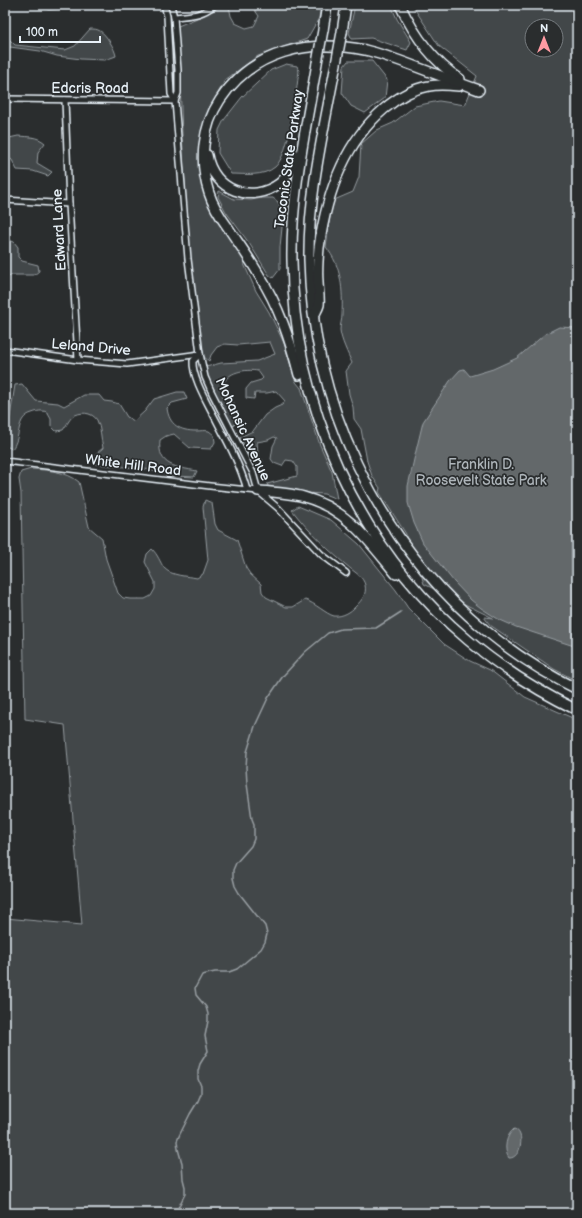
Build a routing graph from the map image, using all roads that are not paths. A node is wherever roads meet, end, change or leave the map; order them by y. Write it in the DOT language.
graph roads {
  1 [pos="48,5"];
  2 [pos="58,5"];
  3 [pos="164,5"];
  4 [pos="171,5"];
  5 [pos="216,5"];
  6 [pos="328,5"];
  7 [pos="346,5"];
  8 [pos="400,5"];
  9 [pos="174,17"];
  10 [pos="479,90"];
  11 [pos="5,100"];
  12 [pos="65,100"];
  13 [pos="175,101"];
  14 [pos="206,137"];
  15 [pos="303,148"];
  16 [pos="5,200"];
  17 [pos="69,204"];
  18 [pos="314,316"];
  19 [pos="5,350"];
  20 [pos="200,354"];
  21 [pos="78,360"];
  22 [pos="313,400"];
  23 [pos="5,461"];
  24 [pos="247,490"];
  25 [pos="258,491"];
  26 [pos="346,573"];
  27 [pos="438,612"];
  28 [pos="577,689"];
  29 [pos="577,710"];
  1 -- 2 [label="street"];
  3 -- 13 [label="street, Mohansic Avenue"];
  4 -- 9 [label="street, Mohansic Avenue"];
  5 -- 9 [label="street"];
  6 -- 15 [label="highway, Taconic State Parkway, bridge"];
  7 -- 18 [label="highway, Taconic State Parkway, bridge"];
  8 -- 10 [label="highway"];
  9 -- 13 [label="street, Mohansic Avenue"];
  10 -- 14 [label="highway"];
  10 -- 18 [label="highway"];
  11 -- 12 [label="street, Edcris Road"];
  12 -- 13 [label="street, Edcris Road"];
  12 -- 17 [label="street, Edward Lane"];
  13 -- 20 [label="street, Mohansic Avenue"];
  14 -- 15 [label="highway"];
  14 -- 22 [label="highway"];
  15 -- 22 [label="highway, Taconic State Parkway"];
  16 -- 17 [label="street"];
  17 -- 21 [label="street, Edward Lane"];
  18 -- 28 [label="highway, Taconic State Parkway"];
  19 -- 21 [label="street, Leland Drive"];
  20 -- 21 [label="street, Leland Drive"];
  20 -- 24 [label="street, Mohansic Avenue"];
  20 -- 25 [label="street, Mohansic Avenue"];
  22 -- 27 [label="highway, Taconic State Parkway"];
  23 -- 24 [label="street, White Hill Road"];
  24 -- 25 [label="street, White Hill Road"];
  25 -- 26 [label="street, Mohansic Avenue"];
  25 -- 27 [label="highway"];
  27 -- 29 [label="highway, Taconic State Parkway"];
}
